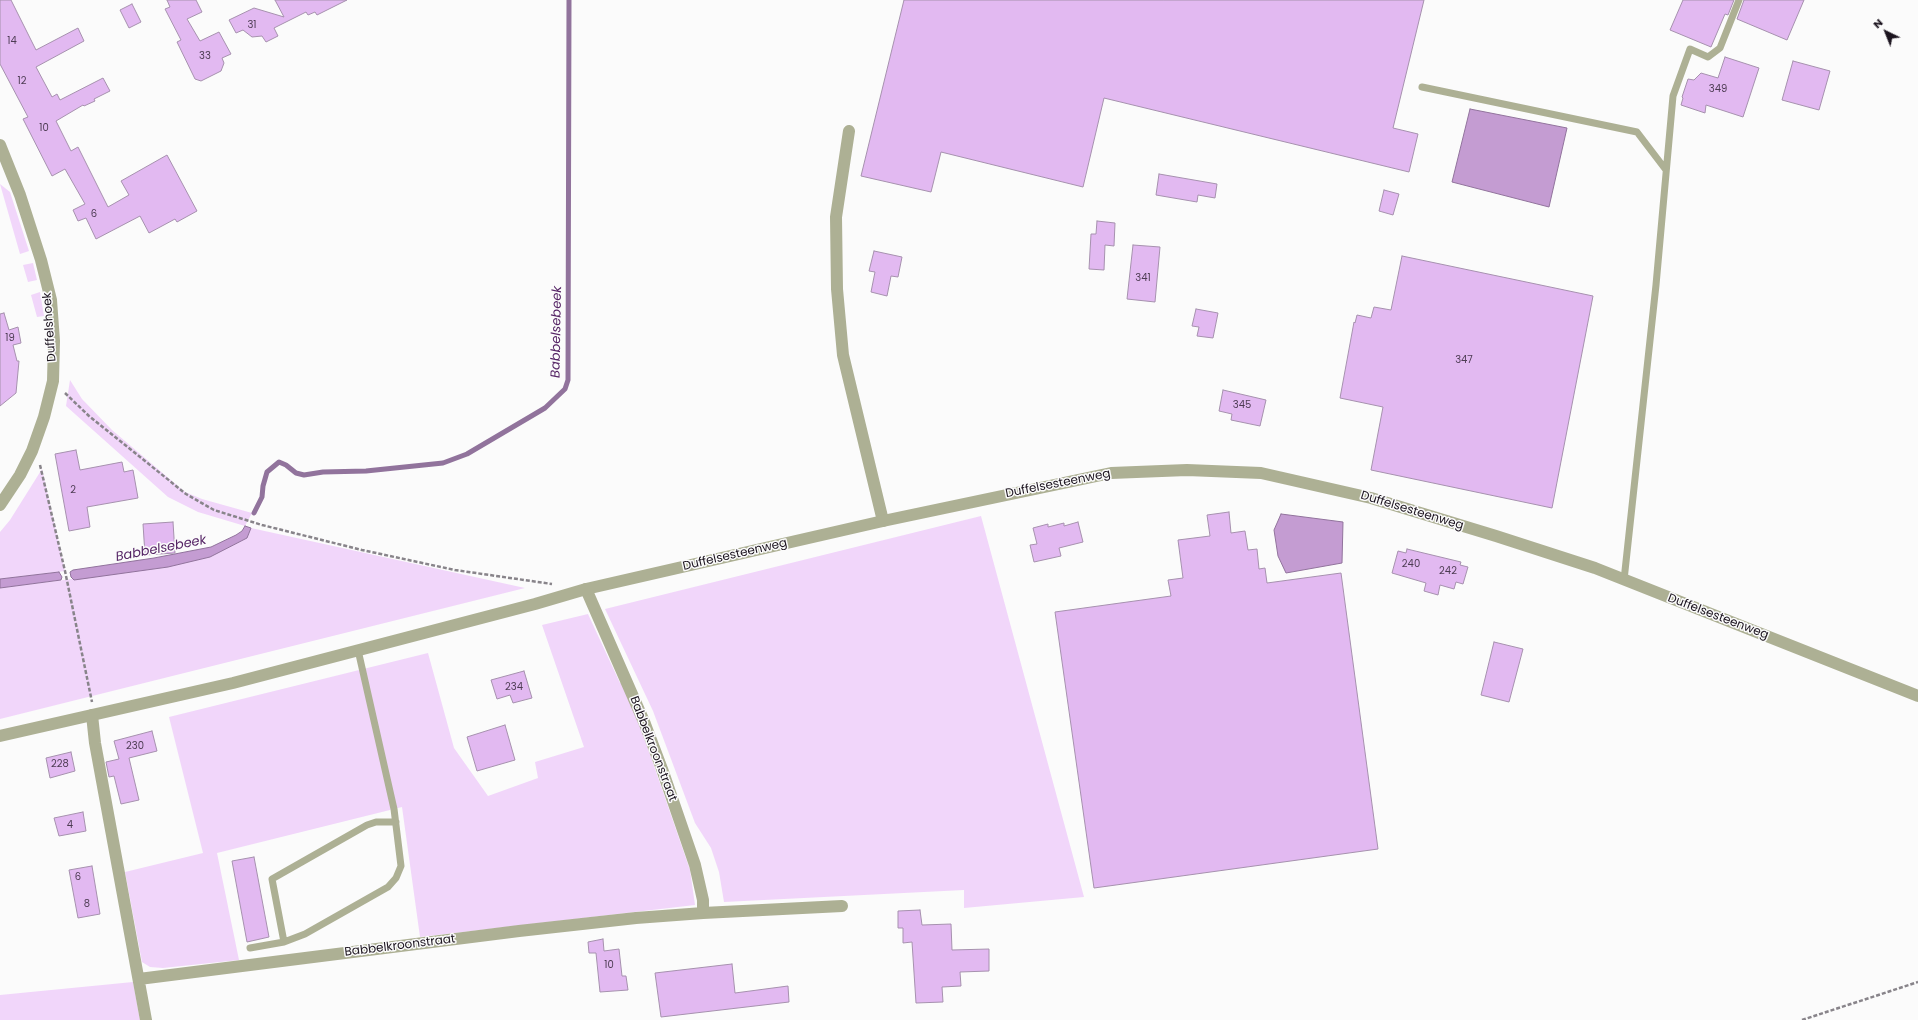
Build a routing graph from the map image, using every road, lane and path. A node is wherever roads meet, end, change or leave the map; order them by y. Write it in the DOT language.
graph roads {
  1 [pos="1739,0"];
  2 [pos="1422,87"];
  3 [pos="849,131"];
  4 [pos="0,145"];
  5 [pos="4,167"];
  6 [pos="1666,170"];
  7 [pos="53,381"];
  8 [pos="32,451"];
  9 [pos="0,505"];
  10 [pos="883,521"];
  11 [pos="1624,580"];
  12 [pos="558,585"];
  13 [pos="586,589"];
  14 [pos="358,650"];
  15 [pos="1918,696"];
  16 [pos="92,715"];
  17 [pos="0,736"];
  18 [pos="396,822"];
  19 [pos="842,906"];
  20 [pos="703,913"];
  21 [pos="284,942"];
  22 [pos="250,948"];
  23 [pos="139,979"];
  24 [pos="1918,982"];
  25 [pos="146,1020"];
  26 [pos="1802,1020"];
  1 -- 6 [label="lane"];
  2 -- 6 [label="lane"];
  3 -- 10 [label="street"];
  4 -- 5 [label="street, Duffelshoek"];
  5 -- 7 [label="street, Duffelshoek"];
  6 -- 11 [label="lane"];
  7 -- 8 [label="street, Duffelshoek"];
  7 -- 12 [label="path"];
  8 -- 9 [label="street, Duffelshoek"];
  8 -- 16 [label="path"];
  10 -- 11 [label="street, Duffelsesteenweg"];
  10 -- 13 [label="street, Duffelsesteenweg"];
  11 -- 15 [label="street, Duffelsesteenweg"];
  13 -- 14 [label="street, Duffelsesteenweg"];
  13 -- 20 [label="street, Babbelkroonstraat"];
  14 -- 16 [label="street, Duffelsesteenweg"];
  14 -- 18 [label="lane"];
  16 -- 17 [label="street, Duffelsesteenweg"];
  16 -- 23 [label="street"];
  18 -- 21 [label="lane"];
  18 -- 21 [label="lane"];
  19 -- 20 [label="street, Babbelkroonstraat"];
  20 -- 23 [label="street, Babbelkroonstraat"];
  21 -- 22 [label="lane"];
  23 -- 25 [label="street"];
  24 -- 26 [label="path"];
}
